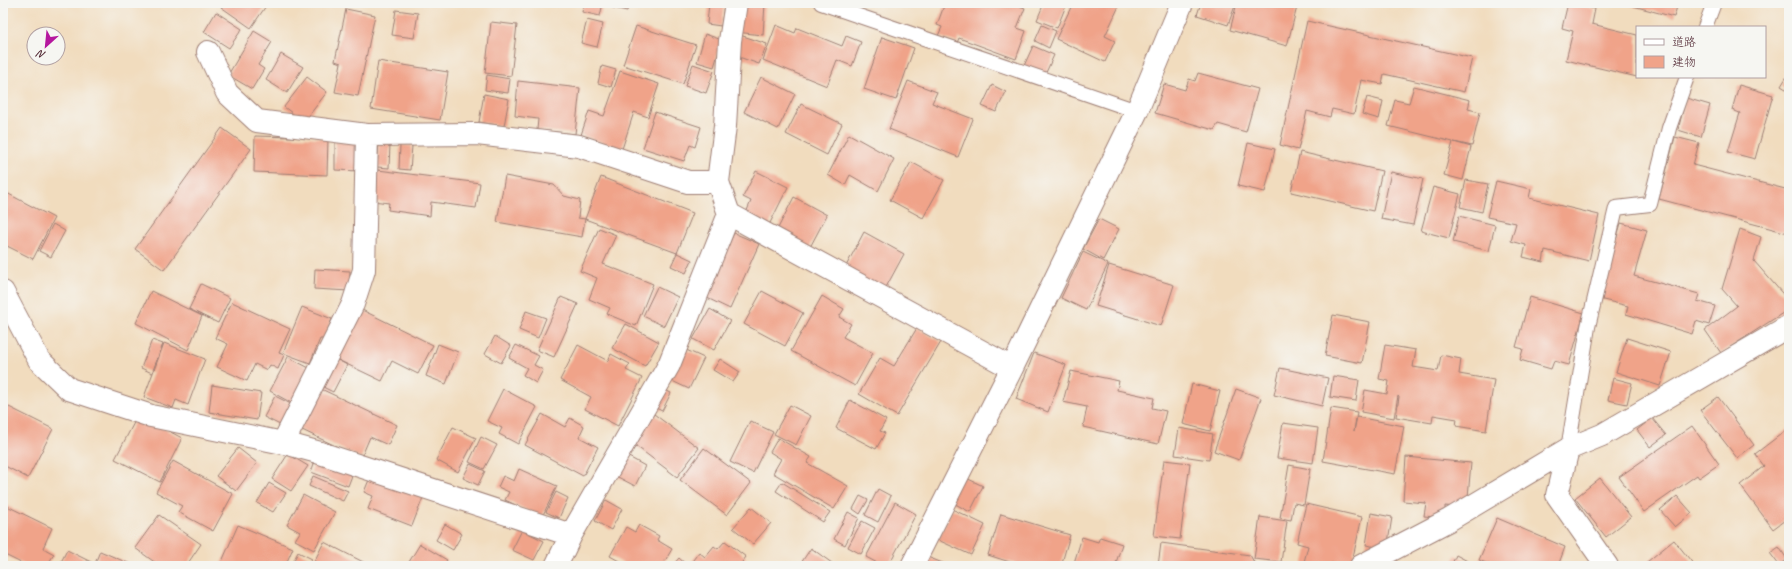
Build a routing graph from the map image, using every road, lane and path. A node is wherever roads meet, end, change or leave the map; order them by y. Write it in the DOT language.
graph roads {
  1 [pos="736,3"];
  2 [pos="821,3"];
  3 [pos="1182,3"];
  4 [pos="1714,3"];
  5 [pos="1705,26"];
  6 [pos="208,52"];
  7 [pos="1687,78"];
  8 [pos="1137,111"];
  9 [pos="367,135"];
  10 [pos="718,182"];
  11 [pos="728,214"];
  12 [pos="3,292"];
  13 [pos="1789,326"];
  14 [pos="1012,368"];
  15 [pos="283,443"];
  16 [pos="1568,449"];
  17 [pos="571,534"];
  18 [pos="556,566"];
  19 [pos="912,566"];
  20 [pos="1361,566"];
  21 [pos="1607,566"];
  1 -- 10 [label="street"];
  2 -- 8 [label="lane"];
  3 -- 8 [label="street"];
  4 -- 5 [label="lane"];
  6 -- 9 [label="street"];
  7 -- 16 [label="lane"];
  8 -- 14 [label="street"];
  9 -- 10 [label="street"];
  9 -- 15 [label="street"];
  10 -- 11 [label="street"];
  11 -- 14 [label="street"];
  11 -- 17 [label="street"];
  12 -- 15 [label="street"];
  13 -- 16 [label="street"];
  14 -- 19 [label="street"];
  15 -- 17 [label="street"];
  16 -- 20 [label="street"];
  16 -- 21 [label="street"];
  17 -- 18 [label="street"];
}
